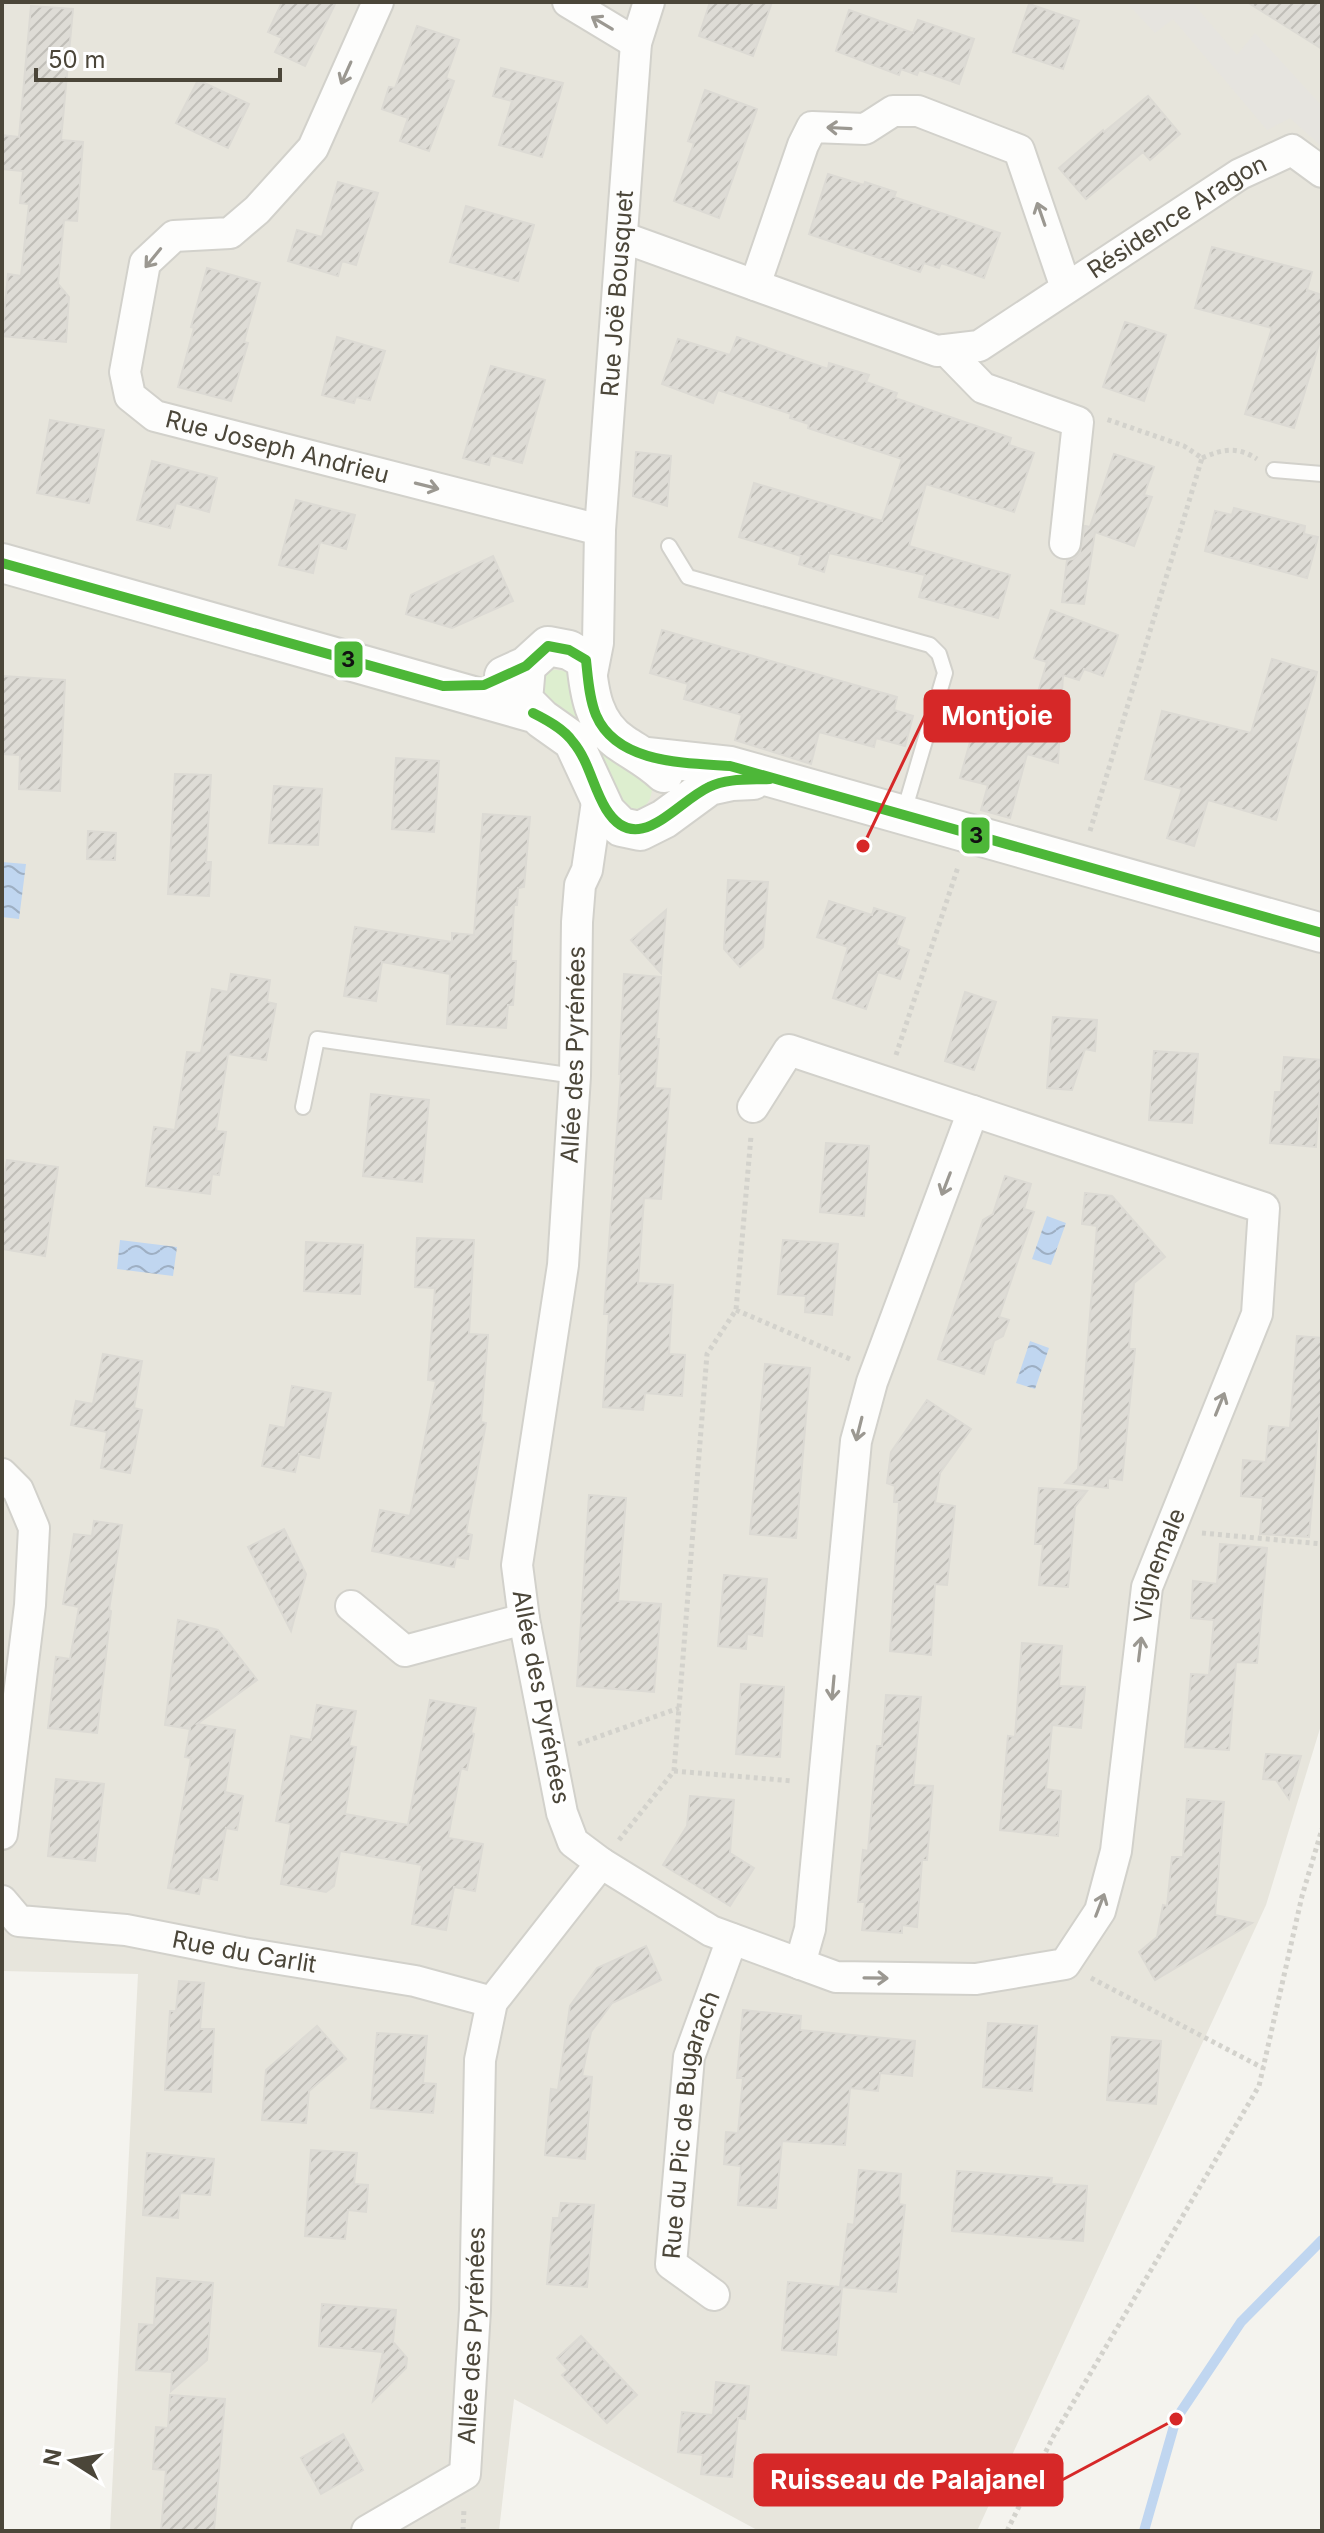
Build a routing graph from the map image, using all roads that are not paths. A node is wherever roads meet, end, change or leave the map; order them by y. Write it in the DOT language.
graph roads {
  1 [pos="378,2"];
  2 [pos="568,2"];
  3 [pos="649,2"];
  4 [pos="636,43"];
  5 [pos="1322,172"];
  6 [pos="622,237"];
  7 [pos="755,285"];
  8 [pos="1066,288"];
  9 [pos="946,350"];
  10 [pos="1274,470"];
  11 [pos="1322,474"];
  12 [pos="600,530"];
  13 [pos="1065,543"];
  14 [pos="669,546"];
  15 [pos="2,563"];
  16 [pos="598,586"];
  17 [pos="537,656"];
  18 [pos="443,686"];
  19 [pos="589,687"];
  20 [pos="537,714"];
  21 [pos="647,757"];
  22 [pos="774,779"];
  23 [pos="598,795"];
  24 [pos="903,815"];
  25 [pos="652,825"];
  26 [pos="587,870"];
  27 [pos="1322,933"];
  28 [pos="575,1076"];
  29 [pos="303,1107"];
  30 [pos="753,1107"];
  31 [pos="973,1111"];
  32 [pos="2,1474"];
  33 [pos="351,1606"];
  34 [pos="524,1619"];
  35 [pos="2,1834"];
  36 [pos="601,1863"];
  37 [pos="2,1901"];
  38 [pos="732,1939"];
  39 [pos="800,1964"];
  40 [pos="492,2002"];
  41 [pos="714,2295"];
  42 [pos="367,2531"];
  1 -- 12 [label="street, Rue Joseph Andrieu, one-way"];
  4 -- 2 [label="street, one-way"];
  3 -- 4 [label="street, Rue Joë Bousquet"];
  4 -- 6 [label="street, Rue Joë Bousquet"];
  5 -- 8 [label="street, Résidence Aragon"];
  6 -- 7 [label="street, Résidence Aragon"];
  6 -- 12 [label="street, Rue Joë Bousquet"];
  8 -- 7 [label="street, Résidence Aragon, one-way"];
  7 -- 9 [label="street, Résidence Aragon"];
  8 -- 9 [label="street, Résidence Aragon"];
  9 -- 13 [label="street"];
  10 -- 11 [label="lane"];
  12 -- 16 [label="street, Rue Joë Bousquet"];
  14 -- 24 [label="lane"];
  15 -- 18 [label="street"];
  16 -- 17 [label="street, Rue Joë Bousquet"];
  16 -- 19 [label="street, Rue Joë Bousquet"];
  17 -- 18 [label="street"];
  17 -- 19 [label="street"];
  17 -- 20 [label="street"];
  18 -- 20 [label="street"];
  19 -- 21 [label="street"];
  20 -- 23 [label="street"];
  21 -- 22 [label="street"];
  21 -- 25 [label="street"];
  22 -- 24 [label="street"];
  22 -- 25 [label="street"];
  23 -- 25 [label="street"];
  23 -- 26 [label="street, Allée des Pyrénées"];
  24 -- 27 [label="street"];
  25 -- 26 [label="street"];
  26 -- 28 [label="street, Allée des Pyrénées"];
  28 -- 29 [label="lane"];
  28 -- 34 [label="street, Allée des Pyrénées"];
  30 -- 31 [label="street, Vignemale"];
  31 -- 39 [label="street, one-way"];
  39 -- 31 [label="street, Vignemale, one-way"];
  32 -- 35 [label="street"];
  33 -- 34 [label="street"];
  34 -- 36 [label="street, Allée des Pyrénées"];
  36 -- 38 [label="street"];
  36 -- 40 [label="street, Allée des Pyrénées"];
  37 -- 40 [label="street, Rue du Carlit"];
  38 -- 39 [label="street"];
  38 -- 41 [label="street, Rue du Pic de Bugarach"];
  40 -- 42 [label="street, Allée des Pyrénées"];
}
